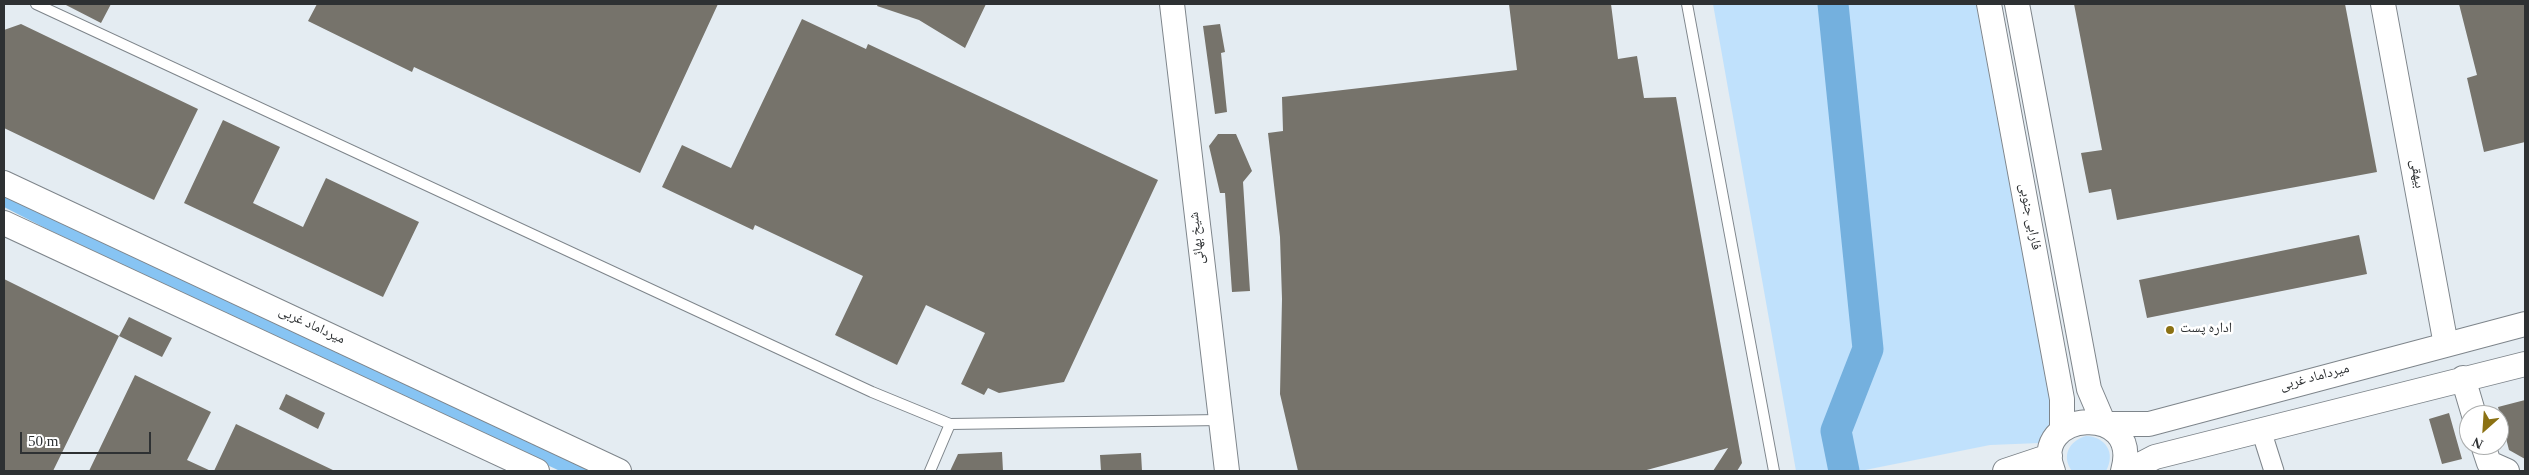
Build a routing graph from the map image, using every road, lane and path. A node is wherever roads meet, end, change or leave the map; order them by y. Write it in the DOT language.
graph roads {
  1 [pos="36,4"];
  2 [pos="1172,4"];
  3 [pos="1687,4"];
  4 [pos="1988,4"];
  5 [pos="2018,4"];
  6 [pos="2384,4"];
  7 [pos="4,183"];
  8 [pos="4,223"];
  9 [pos="2525,324"];
  10 [pos="2446,344"];
  11 [pos="2525,364"];
  12 [pos="2463,378"];
  13 [pos="2471,405"];
  14 [pos="1220,420"];
  15 [pos="950,424"];
  16 [pos="2104,424"];
  17 [pos="2062,430"];
  18 [pos="2261,430"];
  19 [pos="2487,455"];
  20 [pos="2052,464"];
  21 [pos="537,471"];
  22 [pos="619,471"];
  23 [pos="930,471"];
  24 [pos="1227,471"];
  25 [pos="1774,471"];
  26 [pos="2005,471"];
  27 [pos="2123,471"];
  28 [pos="2128,471"];
  29 [pos="2274,471"];
  30 [pos="2507,471"];
  1 -- 15 [label="lane"];
  2 -- 14 [label="street, شیخ بهائی"];
  3 -- 25 [label="lane"];
  4 -- 17 [label="street, فارابی جنوبی"];
  5 -- 16 [label="street, فارابی جنوبی"];
  6 -- 10 [label="street, بیهقی"];
  7 -- 22 [label="street, میرداماد غربی"];
  8 -- 21 [label="street"];
  9 -- 10 [label="street, میرداماد غربی"];
  10 -- 16 [label="street, میرداماد غربی"];
  11 -- 12 [label="street"];
  12 -- 13 [label="street"];
  12 -- 18 [label="street"];
  14 -- 15 [label="lane"];
  14 -- 24 [label="street, شیخ بهائی"];
  15 -- 23 [label="lane"];
  16 -- 17 [label="street, میرداماد غربی"];
  16 -- 27 [label="street"];
  17 -- 20 [label="street"];
  18 -- 28 [label="street"];
  18 -- 29 [label="street"];
  19 -- 30 [label="street"];
  20 -- 26 [label="street"];
}
